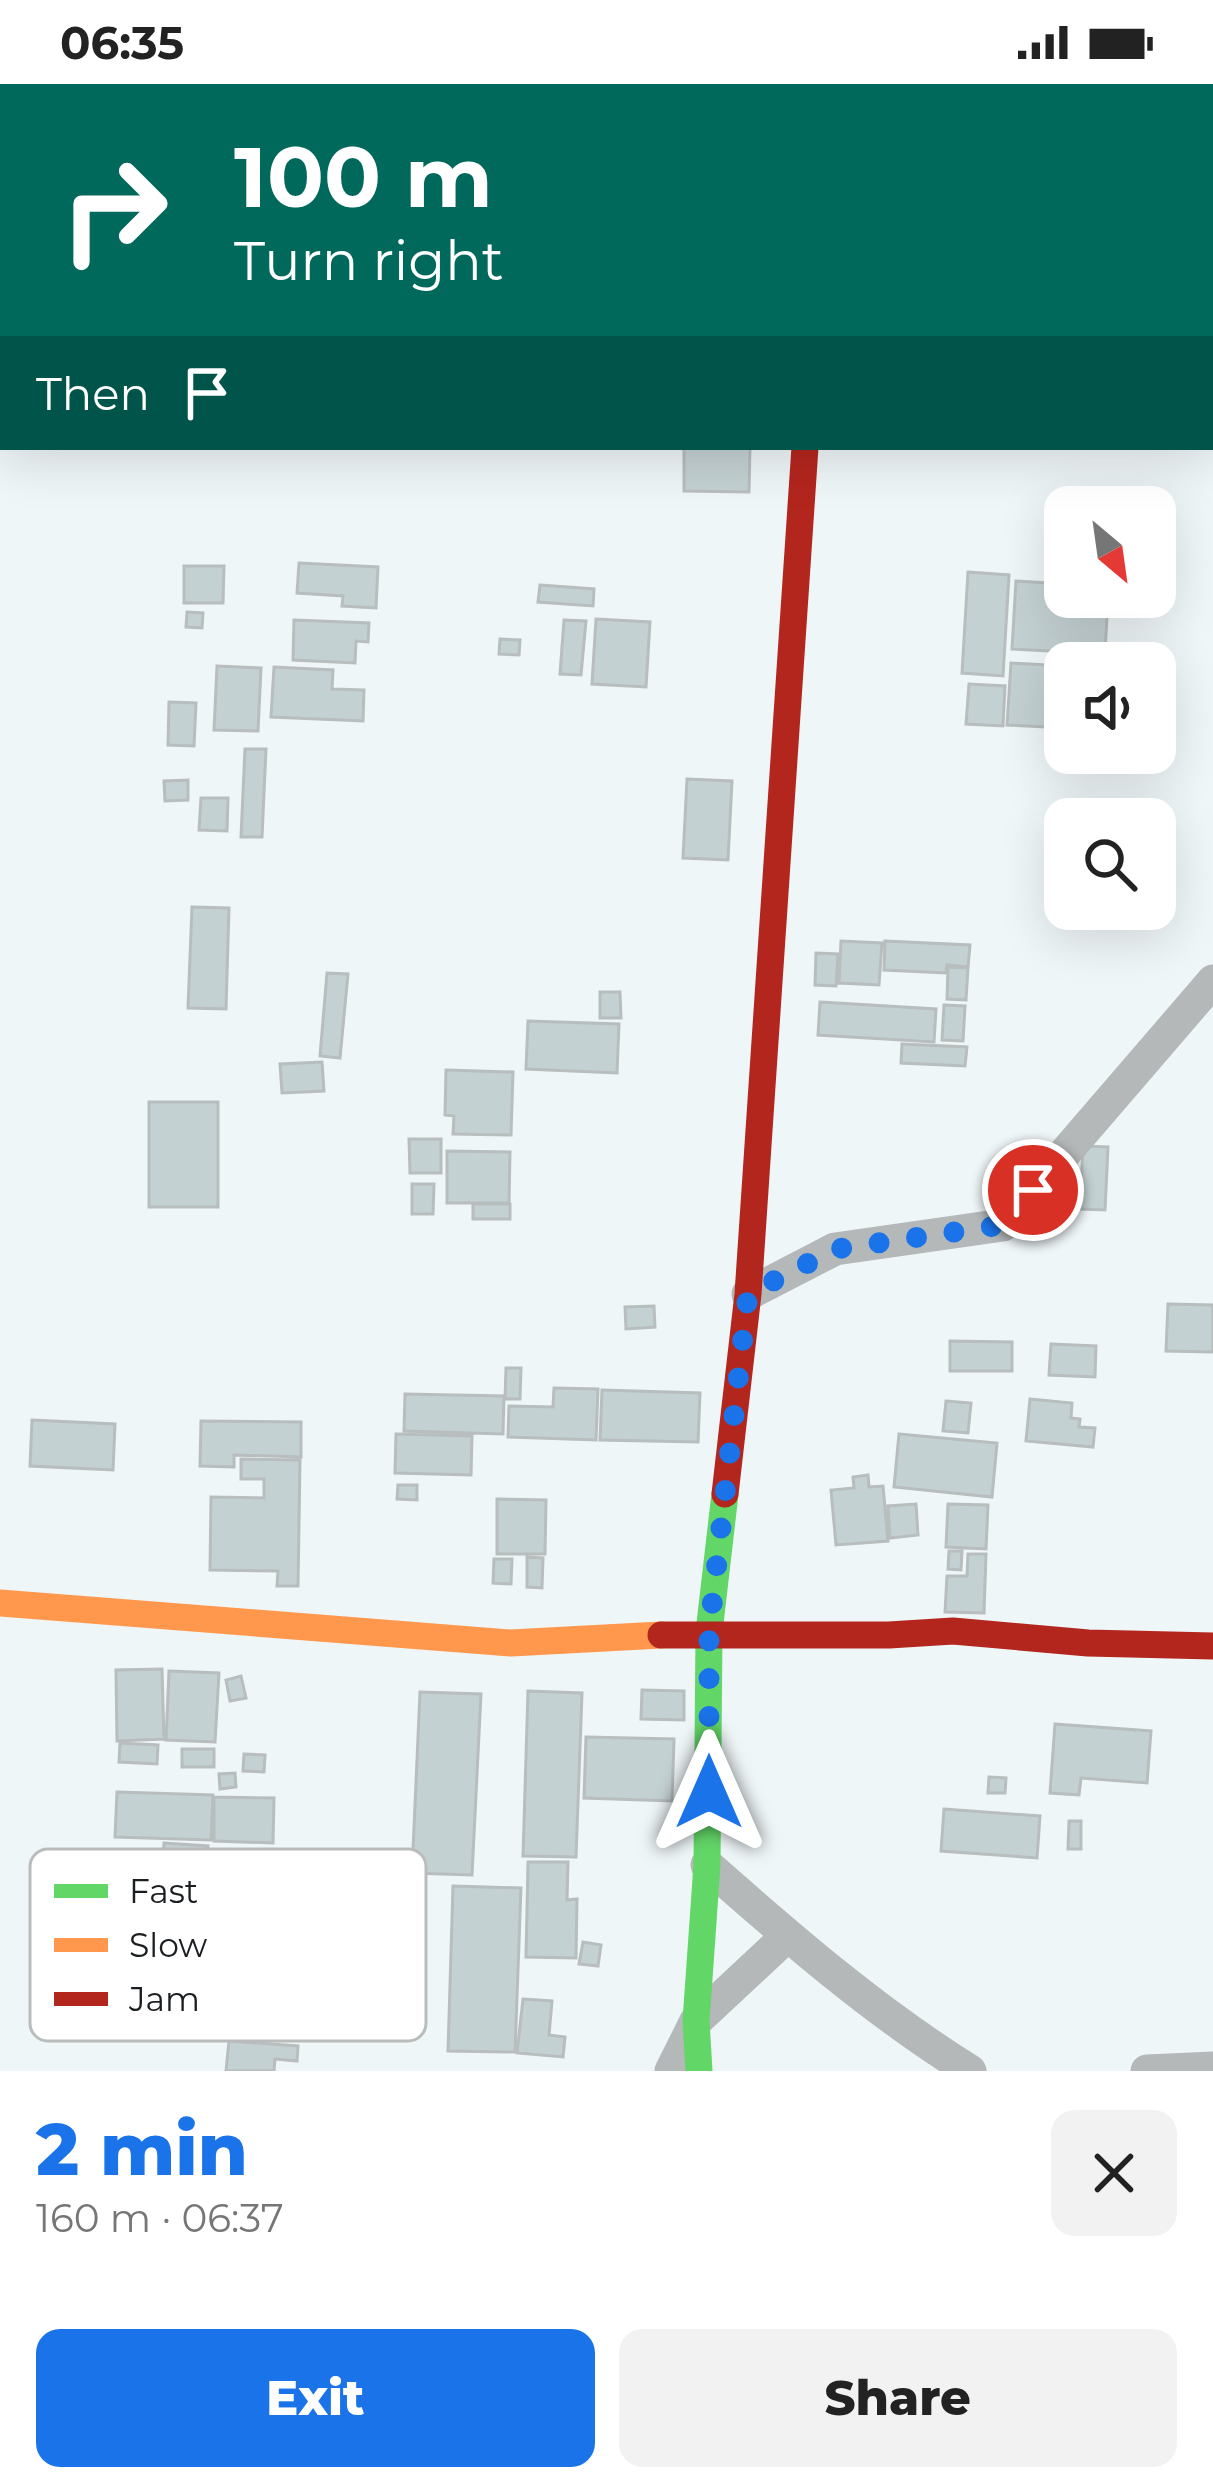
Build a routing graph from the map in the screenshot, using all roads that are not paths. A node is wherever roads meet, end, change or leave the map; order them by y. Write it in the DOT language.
graph roads {
  1 [pos="805,450"];
  2 [pos="1213,981"];
  3 [pos="748,1294"];
  4 [pos="0,1603"];
  5 [pos="709,1632"];
  6 [pos="1213,1646"];
  7 [pos="707,1865"];
  8 [pos="787,1936"];
  9 [pos="697,2021"];
  10 [pos="1213,2068"];
  11 [pos="671,2071"];
  12 [pos="699,2071"];
  13 [pos="970,2071"];
  14 [pos="1147,2071"];
  1 -- 3 [label="street"];
  2 -- 3 [label="street"];
  3 -- 5 [label="street"];
  4 -- 5 [label="street"];
  5 -- 6 [label="street"];
  5 -- 7 [label="street"];
  7 -- 8 [label="street"];
  7 -- 9 [label="street"];
  8 -- 9 [label="street"];
  8 -- 13 [label="street"];
  9 -- 11 [label="street"];
  9 -- 12 [label="street"];
  10 -- 14 [label="street"];
}
